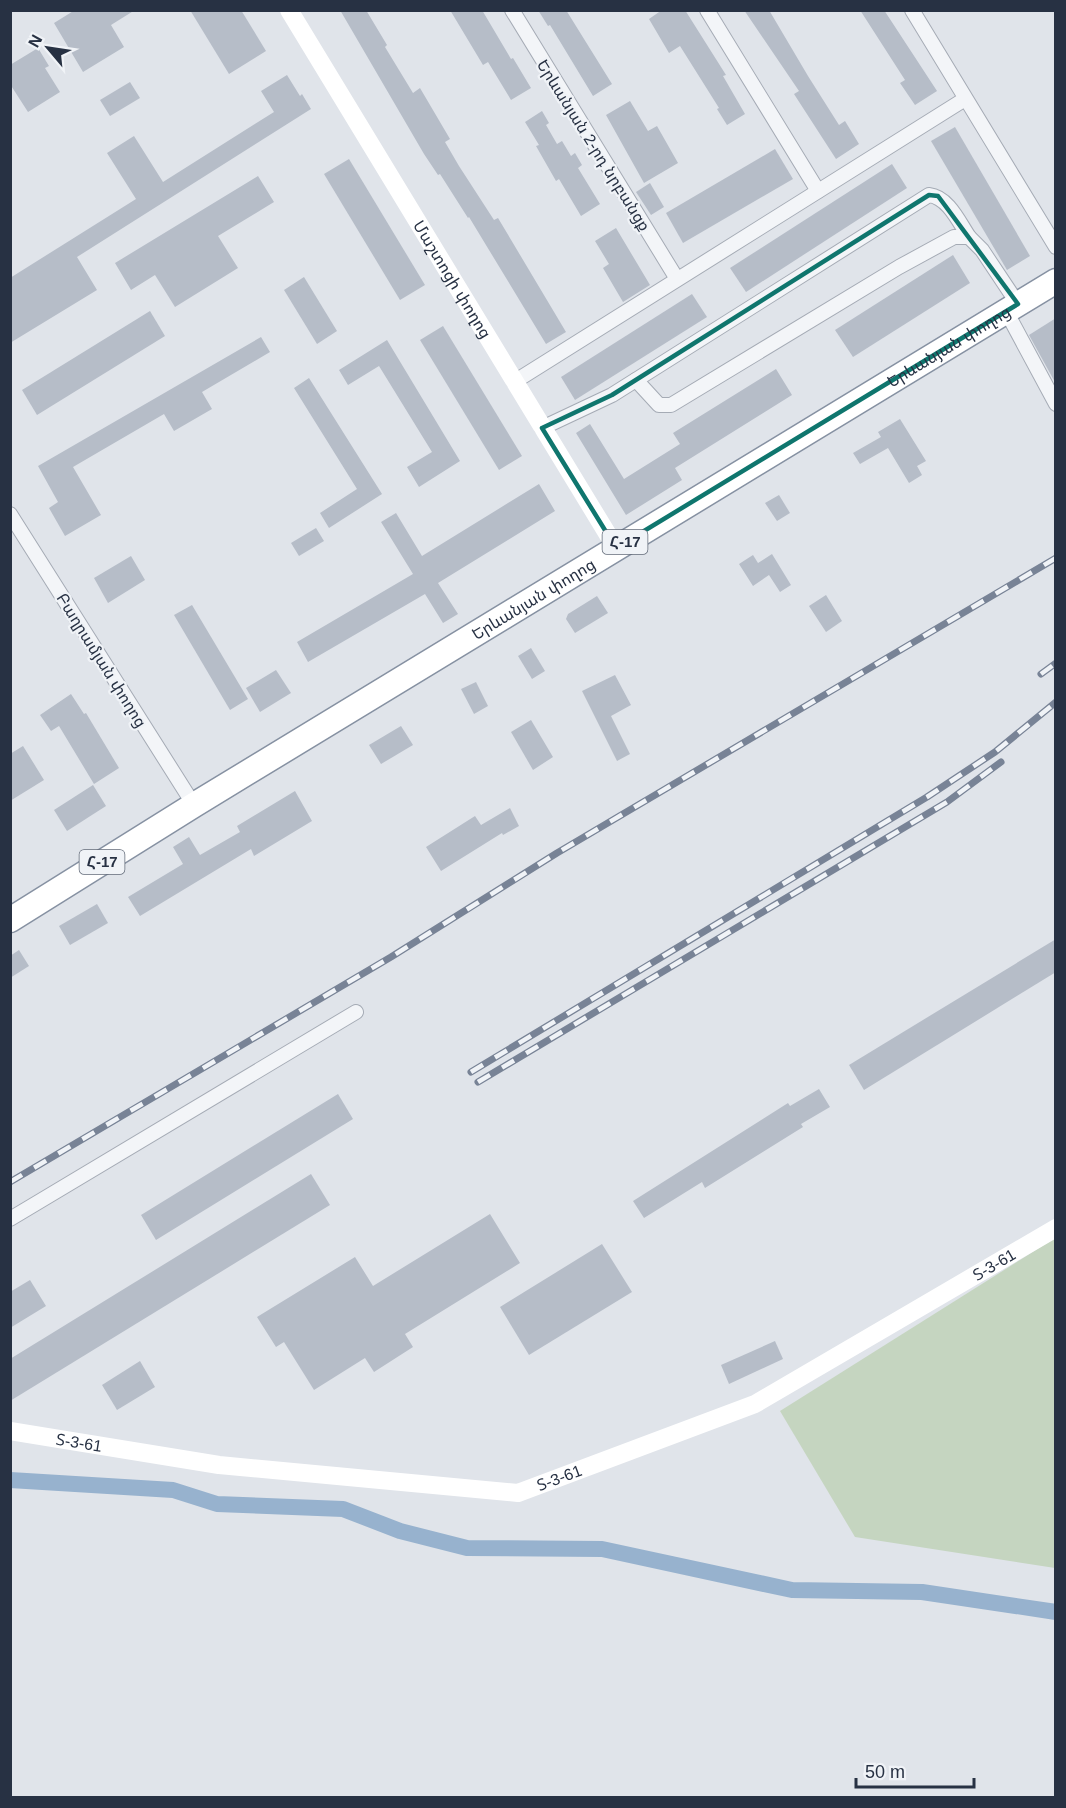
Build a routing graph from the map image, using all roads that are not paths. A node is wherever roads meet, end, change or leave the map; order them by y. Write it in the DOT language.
graph roads {
  1 [pos="289,10"];
  2 [pos="512,10"];
  3 [pos="707,10"];
  4 [pos="912,10"];
  5 [pos="965,99"];
  6 [pos="818,191"];
  7 [pos="969,237"];
  8 [pos="1056,248"];
  9 [pos="677,279"];
  10 [pos="1053,287"];
  11 [pos="1012,307"];
  12 [pos="636,380"];
  13 [pos="514,382"];
  14 [pos="1056,404"];
  15 [pos="542,428"];
  16 [pos="10,514"];
  17 [pos="616,548"];
  18 [pos="194,805"];
  19 [pos="10,920"];
  20 [pos="356,1012"];
  21 [pos="10,1219"];
  22 [pos="1056,1228"];
  23 [pos="10,1431"];
  1 -- 13 [label="street, Մաշտոցի փողոց"];
  2 -- 9 [label="street, Երևանյան 2-րդ նրբանցք"];
  3 -- 6 [label="street"];
  4 -- 5 [label="street"];
  5 -- 6 [label="street"];
  5 -- 8 [label="street"];
  6 -- 9 [label="street"];
  7 -- 11 [label="street"];
  7 -- 12 [label="street"];
  7 -- 12 [label="street"];
  9 -- 13 [label="street"];
  10 -- 11 [label="highway, Երևանյան փողոց / Հ-17"];
  11 -- 14 [label="street"];
  11 -- 17 [label="highway, Երևանյան փողոց / Հ-17"];
  12 -- 15 [label="street"];
  13 -- 15 [label="street, Մաշտոցի փողոց"];
  15 -- 17 [label="street, Մաշտոցի փողոց"];
  16 -- 18 [label="street, Բաղրամյան փողոց"];
  17 -- 18 [label="highway, Երևանյան փողոց / Հ-17"];
  18 -- 19 [label="highway, Երևանյան փողոց / Հ-17"];
  20 -- 21 [label="street"];
  22 -- 23 [label="street, Տ-3-61 / Տ-3-61"];
}
